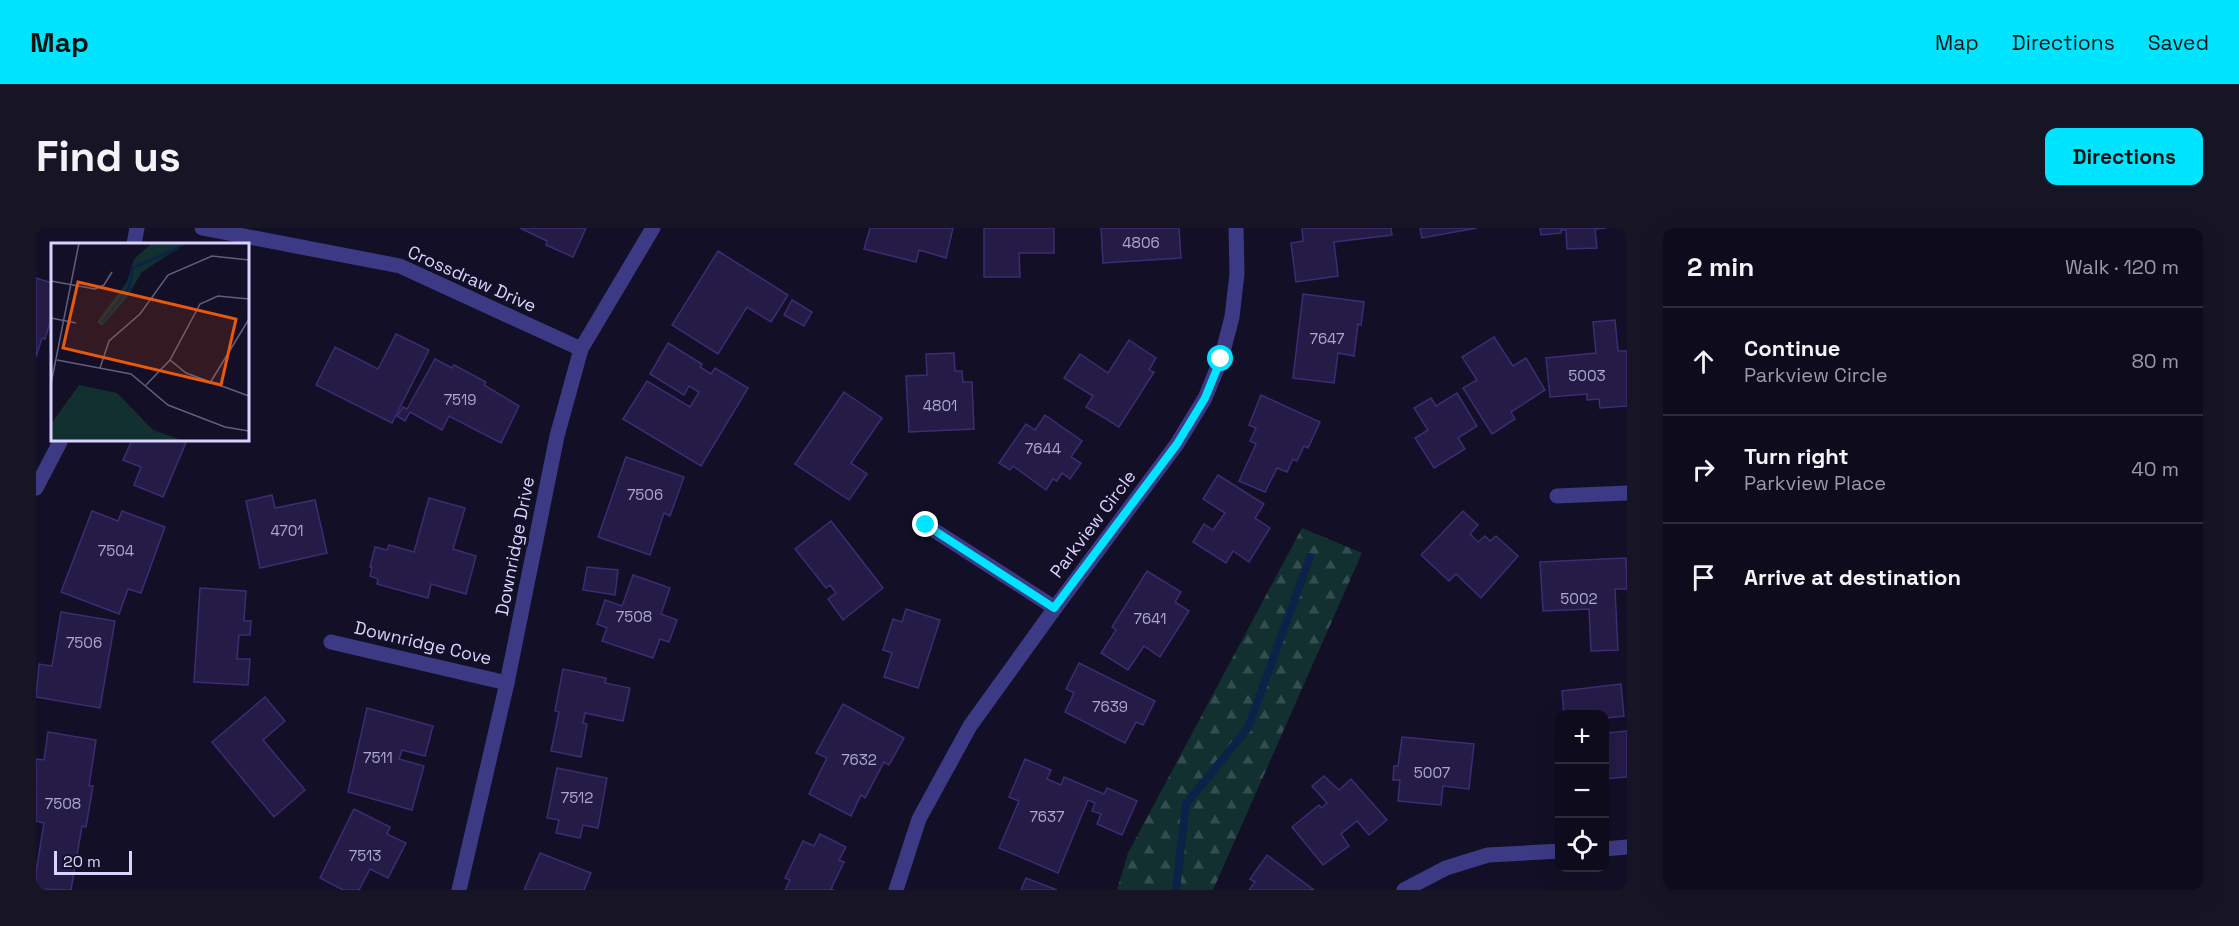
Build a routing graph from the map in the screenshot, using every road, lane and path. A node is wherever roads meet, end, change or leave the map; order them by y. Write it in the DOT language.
graph roads {
  1 [pos="137,228"];
  2 [pos="202,228"];
  3 [pos="653,228"];
  4 [pos="1236,228"];
  5 [pos="134,243"];
  6 [pos="581,349"];
  7 [pos="60,441"];
  8 [pos="36,488"];
  9 [pos="1627,493"];
  10 [pos="1557,496"];
  11 [pos="926,525"];
  12 [pos="1054,608"];
  13 [pos="331,642"];
  14 [pos="507,683"];
  15 [pos="1627,847"];
  16 [pos="1609,849"];
  17 [pos="1555,851"];
  18 [pos="459,890"];
  19 [pos="896,890"];
  20 [pos="1404,890"];
  1 -- 5 [label="street"];
  2 -- 6 [label="street, Crossdraw Drive"];
  3 -- 6 [label="street, Downridge Drive"];
  4 -- 12 [label="street, Parkview Circle"];
  6 -- 14 [label="street, Downridge Drive"];
  7 -- 8 [label="street"];
  9 -- 10 [label="street"];
  11 -- 12 [label="street"];
  12 -- 19 [label="street, Parkview Circle"];
  13 -- 14 [label="street, Downridge Cove"];
  14 -- 18 [label="street, Downridge Drive"];
  15 -- 16 [label="street"];
  17 -- 20 [label="street"];
}
